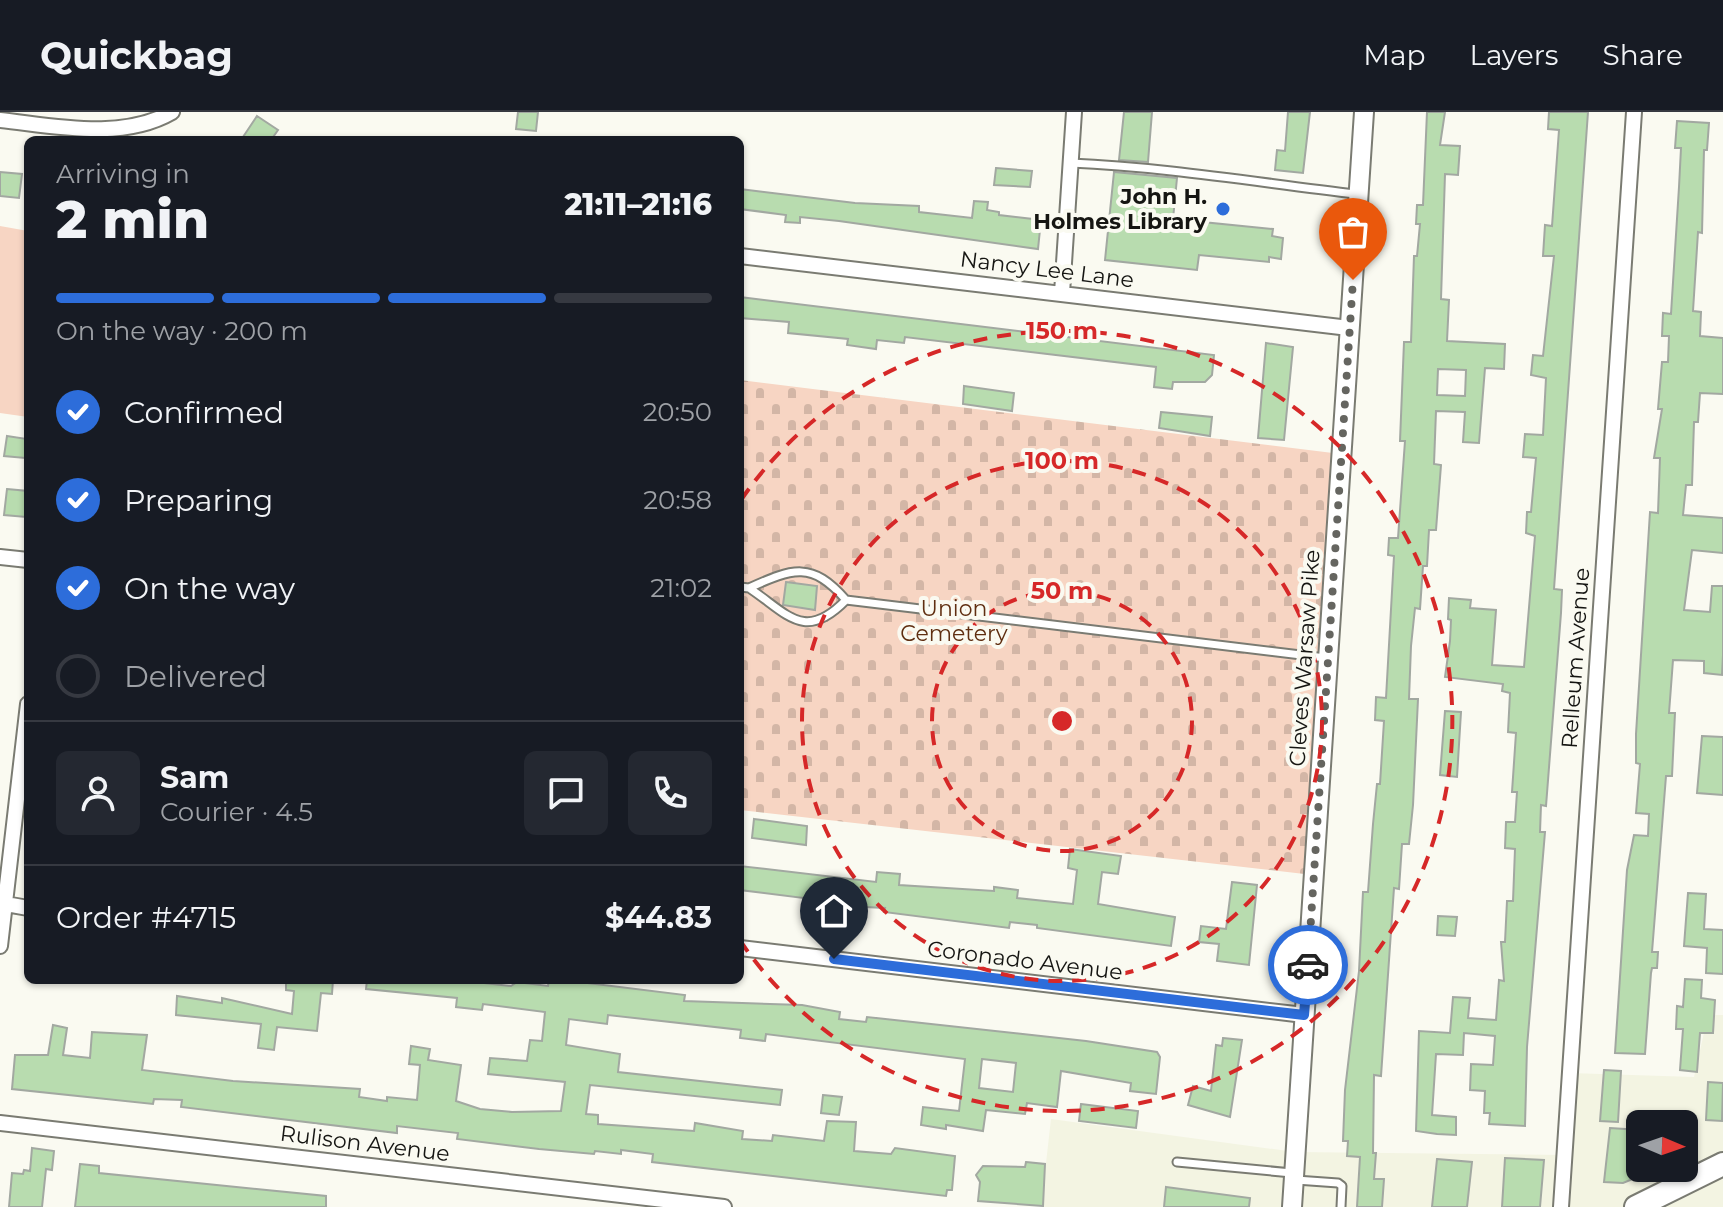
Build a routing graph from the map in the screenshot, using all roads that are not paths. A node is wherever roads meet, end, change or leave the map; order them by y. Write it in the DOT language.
graph roads {
  1 [pos="172,112"];
  2 [pos="1074,112"];
  3 [pos="1364,112"];
  4 [pos="1634,112"];
  5 [pos="0,120"];
  6 [pos="1071,163"];
  7 [pos="1358,194"];
  8 [pos="744,256"];
  9 [pos="1062,293"];
  10 [pos="1349,328"];
  11 [pos="0,557"];
  12 [pos="24,560"];
  13 [pos="744,588"];
  14 [pos="846,600"];
  15 [pos="1328,658"];
  16 [pos="24,735"];
  17 [pos="2,903"];
  18 [pos="24,907"];
  19 [pos="0,946"];
  20 [pos="744,948"];
  21 [pos="1304,1015"];
  22 [pos="0,1123"];
  23 [pos="1177,1162"];
  24 [pos="1723,1164"];
  25 [pos="1294,1176"];
  26 [pos="724,1207"];
  27 [pos="1292,1207"];
  28 [pos="1341,1207"];
  29 [pos="1561,1207"];
  30 [pos="1636,1207"];
  1 -- 5 [label="street"];
  2 -- 6 [label="street"];
  3 -- 7 [label="street, Cleves Warsaw Pike"];
  4 -- 29 [label="street, Relleum Avenue"];
  6 -- 7 [label="lane"];
  6 -- 9 [label="street"];
  7 -- 10 [label="street, Cleves Warsaw Pike"];
  8 -- 9 [label="street, Nancy Lee Lane"];
  9 -- 10 [label="street, Nancy Lee Lane"];
  10 -- 15 [label="street, Cleves Warsaw Pike"];
  11 -- 12 [label="street"];
  13 -- 14 [label="lane"];
  13 -- 14 [label="lane"];
  14 -- 15 [label="lane"];
  15 -- 21 [label="street, Cleves Warsaw Pike"];
  16 -- 17 [label="street"];
  17 -- 18 [label="street"];
  17 -- 19 [label="street"];
  20 -- 21 [label="street, Coronado Avenue"];
  21 -- 25 [label="street, Cleves Warsaw Pike"];
  22 -- 26 [label="street, Rulison Avenue"];
  23 -- 25 [label="lane"];
  24 -- 30 [label="main road"];
  25 -- 27 [label="street, Cleves Warsaw Pike"];
  25 -- 28 [label="lane"];
}
